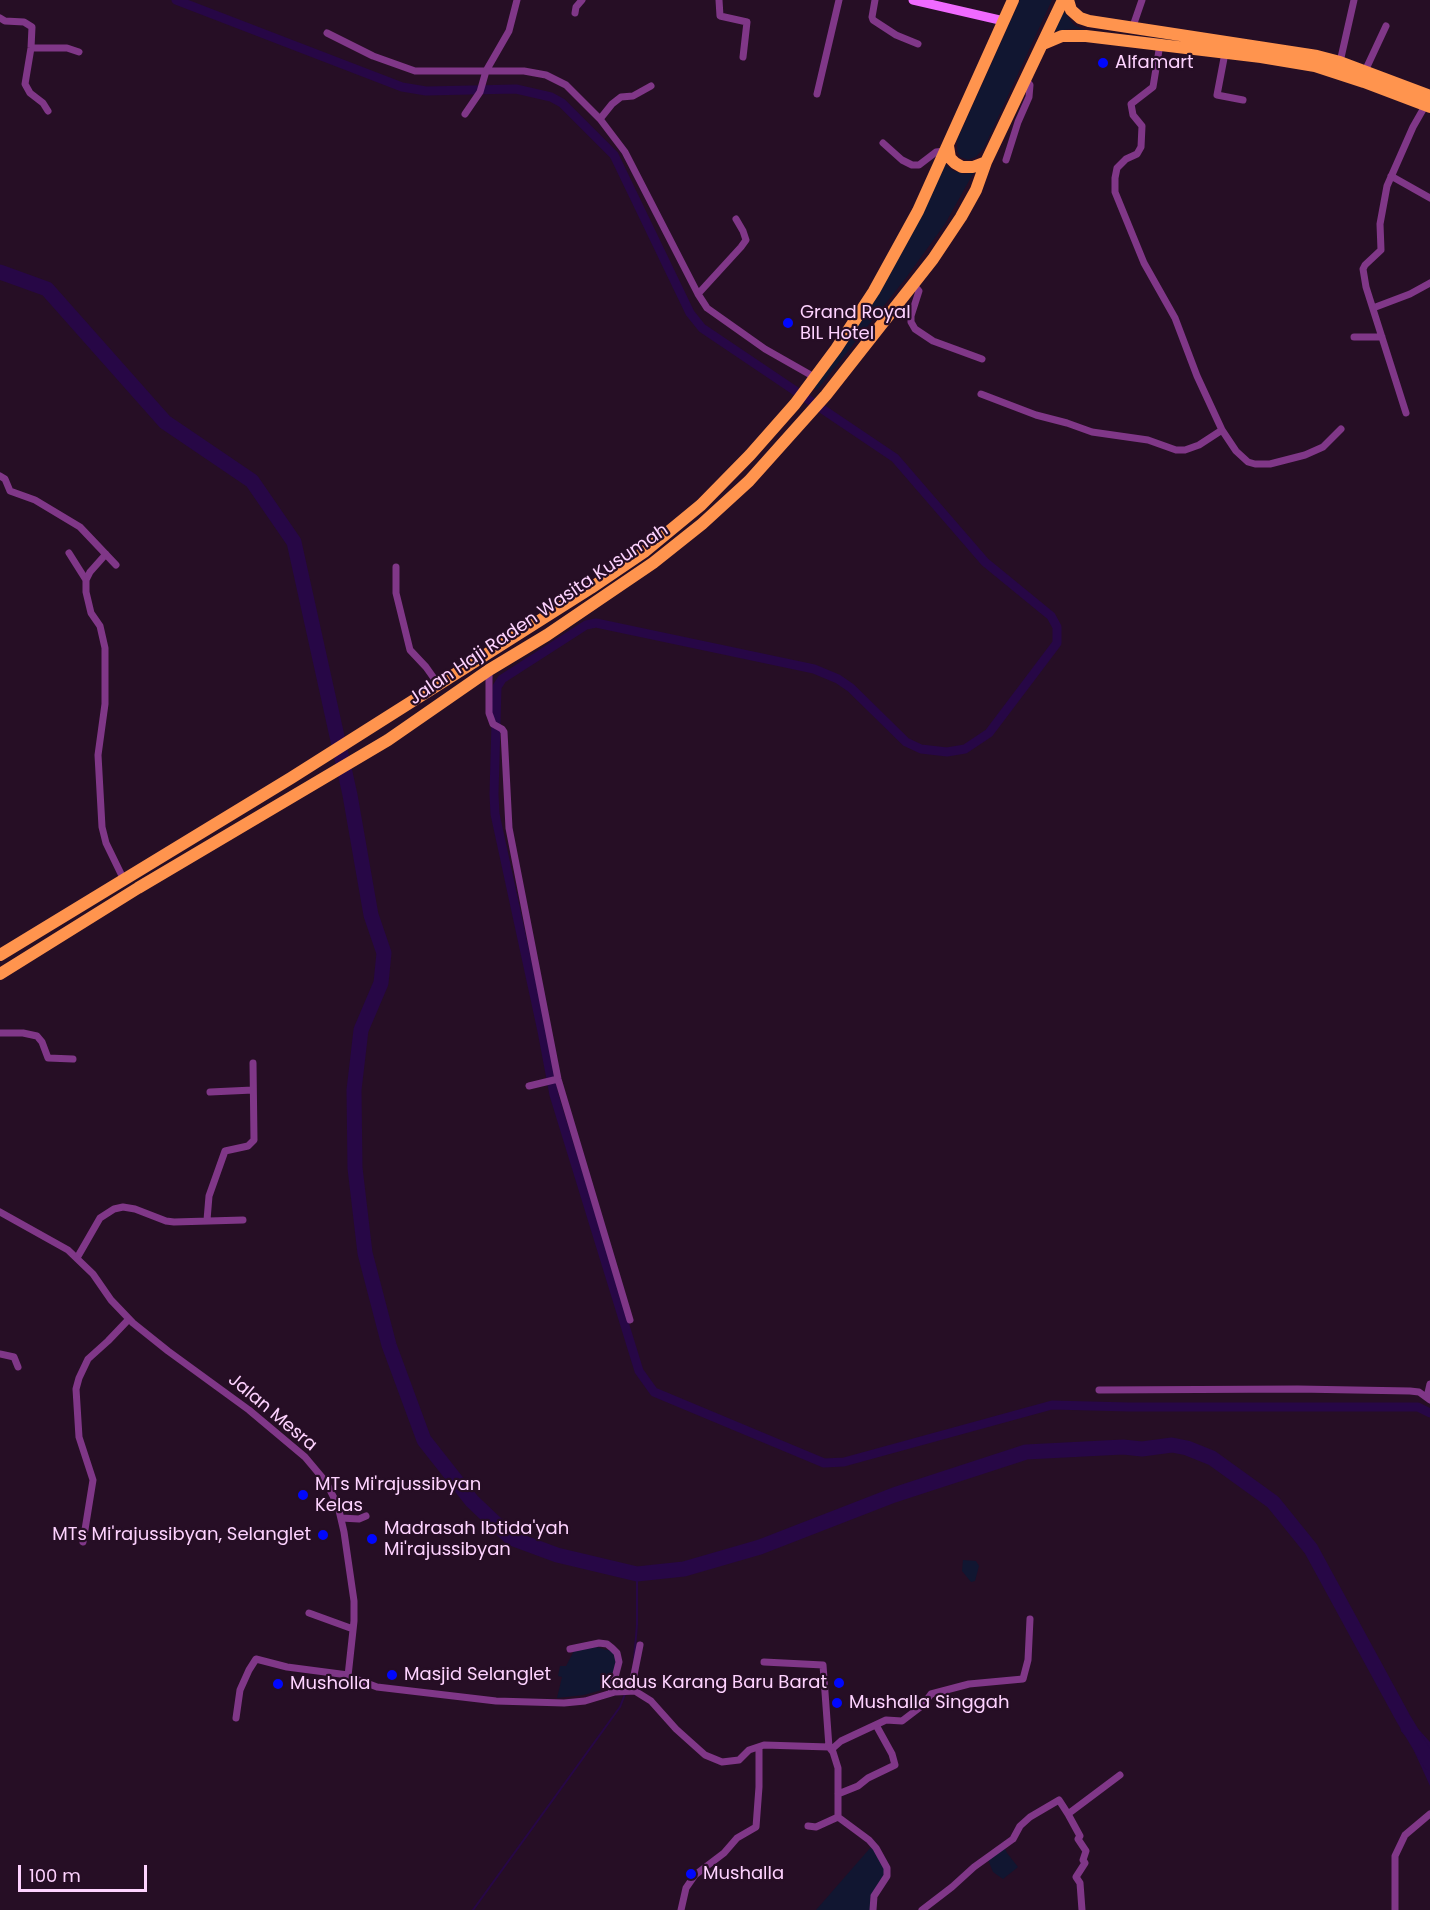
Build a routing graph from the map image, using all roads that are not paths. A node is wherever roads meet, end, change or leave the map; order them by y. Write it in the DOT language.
graph roads {
  1 [pos="517,0"];
  2 [pos="582,0"];
  3 [pos="719,0"];
  4 [pos="839,0"];
  5 [pos="874,0"];
  6 [pos="913,0"];
  7 [pos="1013,0"];
  8 [pos="1063,0"];
  9 [pos="1068,0"];
  10 [pos="1142,0"];
  11 [pos="1354,0"];
  12 [pos="575,13"];
  13 [pos="0,18"];
  14 [pos="1004,21"];
  15 [pos="1386,26"];
  16 [pos="1132,29"];
  17 [pos="327,33"];
  18 [pos="918,44"];
  19 [pos="1043,44"];
  20 [pos="1160,44"];
  21 [pos="32,48"];
  22 [pos="1218,48"];
  23 [pos="79,52"];
  24 [pos="743,57"];
  25 [pos="1340,62"];
  26 [pos="1365,71"];
  27 [pos="485,74"];
  28 [pos="1026,80"];
  29 [pos="651,86"];
  30 [pos="817,94"];
  31 [pos="1243,100"];
  32 [pos="1428,103"];
  33 [pos="48,111"];
  34 [pos="465,114"];
  35 [pos="600,119"];
  36 [pos="883,143"];
  37 [pos="946,148"];
  38 [pos="1006,160"];
  39 [pos="986,162"];
  40 [pos="1391,176"];
  41 [pos="1430,198"];
  42 [pos="736,219"];
  43 [pos="1430,283"];
  44 [pos="913,284"];
  45 [pos="698,294"];
  46 [pos="1373,308"];
  47 [pos="1354,337"];
  48 [pos="1382,337"];
  49 [pos="982,359"];
  50 [pos="814,380"];
  51 [pos="981,394"];
  52 [pos="1407,413"];
  53 [pos="1341,429"];
  54 [pos="1222,430"];
  55 [pos="0,476"];
  56 [pos="644,552"];
  57 [pos="69,553"];
  58 [pos="106,554"];
  59 [pos="653,563"];
  60 [pos="116,565"];
  61 [pos="396,567"];
  62 [pos="86,580"];
  63 [pos="489,670"];
  64 [pos="438,684"];
  65 [pos="124,880"];
  66 [pos="0,955"];
  67 [pos="0,974"];
  68 [pos="0,1033"];
  69 [pos="73,1059"];
  70 [pos="253,1063"];
  71 [pos="557,1079"];
  72 [pos="529,1086"];
  73 [pos="253,1090"];
  74 [pos="210,1092"];
  75 [pos="0,1212"];
  76 [pos="207,1220"];
  77 [pos="243,1220"];
  78 [pos="77,1258"];
  79 [pos="129,1319"];
  80 [pos="630,1320"];
  81 [pos="0,1354"];
  82 [pos="18,1368"];
  83 [pos="1430,1384"];
  84 [pos="1099,1390"];
  85 [pos="1428,1398"];
  86 [pos="366,1516"];
  87 [pos="341,1518"];
  88 [pos="83,1542"];
  89 [pos="309,1613"];
  90 [pos="1030,1619"];
  91 [pos="353,1629"];
  92 [pos="640,1645"];
  93 [pos="570,1649"];
  94 [pos="764,1662"];
  95 [pos="348,1675"];
  96 [pos="629,1690"];
  97 [pos="613,1692"];
  98 [pos="236,1718"];
  99 [pos="876,1725"];
  100 [pos="759,1747"];
  101 [pos="831,1748"];
  102 [pos="1120,1775"];
  103 [pos="838,1794"];
  104 [pos="1068,1814"];
  105 [pos="1430,1814"];
  106 [pos="838,1817"];
  107 [pos="808,1826"];
  108 [pos="681,1910"];
  109 [pos="873,1910"];
  110 [pos="922,1910"];
  111 [pos="1082,1910"];
  112 [pos="1395,1910"];
  1 -- 27 [label="street"];
  2 -- 12 [label="street"];
  3 -- 24 [label="street"];
  4 -- 30 [label="street"];
  5 -- 18 [label="street"];
  6 -- 14 [label="main road"];
  7 -- 14 [label="highway, Jalan Haji Raden Wasita Kusumah"];
  8 -- 19 [label="highway, Jalan Haji Raden Wasita Kusumah"];
  9 -- 16 [label="highway"];
  10 -- 16 [label="street"];
  11 -- 25 [label="street"];
  13 -- 21 [label="street"];
  14 -- 37 [label="highway, Jalan Haji Raden Wasita Kusumah"];
  15 -- 26 [label="street"];
  16 -- 22 [label="highway"];
  17 -- 27 [label="street"];
  19 -- 20 [label="highway"];
  19 -- 28 [label="highway, Jalan Haji Raden Wasita Kusumah"];
  20 -- 22 [label="highway"];
  20 -- 54 [label="street"];
  21 -- 23 [label="street"];
  21 -- 33 [label="street"];
  22 -- 25 [label="highway"];
  22 -- 31 [label="street"];
  22 -- 32 [label="highway"];
  25 -- 26 [label="highway"];
  26 -- 32 [label="highway"];
  27 -- 34 [label="street"];
  27 -- 35 [label="street"];
  28 -- 38 [label="street"];
  28 -- 39 [label="highway, Jalan Haji Raden Wasita Kusumah"];
  29 -- 35 [label="street"];
  32 -- 40 [label="street"];
  35 -- 45 [label="street"];
  36 -- 37 [label="street"];
  37 -- 39 [label="highway"];
  37 -- 50 [label="highway, Jalan Haji Raden Wasita Kusumah"];
  39 -- 44 [label="highway, Jalan Haji Raden Wasita Kusumah"];
  40 -- 41 [label="street"];
  40 -- 46 [label="street"];
  42 -- 45 [label="street"];
  43 -- 46 [label="street"];
  44 -- 49 [label="street"];
  44 -- 59 [label="highway, Jalan Haji Raden Wasita Kusumah"];
  45 -- 50 [label="street"];
  46 -- 48 [label="street"];
  47 -- 48 [label="street"];
  48 -- 52 [label="street"];
  50 -- 56 [label="highway, Jalan Haji Raden Wasita Kusumah"];
  51 -- 54 [label="street"];
  53 -- 54 [label="street"];
  55 -- 58 [label="street"];
  56 -- 59 [label="highway"];
  56 -- 64 [label="highway, Jalan Haji Raden Wasita Kusumah"];
  57 -- 62 [label="street"];
  58 -- 60 [label="street"];
  58 -- 62 [label="street"];
  59 -- 63 [label="highway, Jalan Haji Raden Wasita Kusumah"];
  61 -- 64 [label="street"];
  62 -- 65 [label="street"];
  63 -- 67 [label="highway, Jalan Haji Raden Wasita Kusumah"];
  63 -- 71 [label="street"];
  64 -- 65 [label="highway, Jalan Haji Raden Wasita Kusumah"];
  65 -- 66 [label="highway, Jalan Haji Raden Wasita Kusumah"];
  68 -- 69 [label="street"];
  70 -- 73 [label="street"];
  71 -- 72 [label="street"];
  71 -- 80 [label="street"];
  73 -- 74 [label="street"];
  73 -- 76 [label="street"];
  75 -- 78 [label="street, Jalan Mesra"];
  76 -- 77 [label="street"];
  76 -- 78 [label="street"];
  78 -- 79 [label="street, Jalan Mesra"];
  79 -- 87 [label="street, Jalan Mesra"];
  79 -- 88 [label="street"];
  81 -- 82 [label="street"];
  83 -- 85 [label="street"];
  84 -- 85 [label="street"];
  86 -- 87 [label="street"];
  87 -- 91 [label="street, Jalan Mesra"];
  89 -- 91 [label="street"];
  90 -- 99 [label="street"];
  91 -- 95 [label="street, Jalan Mesra"];
  92 -- 96 [label="street"];
  93 -- 97 [label="street"];
  94 -- 101 [label="street"];
  95 -- 97 [label="street"];
  95 -- 98 [label="street"];
  96 -- 97 [label="street"];
  96 -- 100 [label="street"];
  99 -- 101 [label="street"];
  99 -- 103 [label="street"];
  100 -- 101 [label="street"];
  100 -- 108 [label="street"];
  101 -- 103 [label="street"];
  102 -- 104 [label="street"];
  103 -- 106 [label="street"];
  104 -- 110 [label="street"];
  104 -- 111 [label="street"];
  105 -- 112 [label="street"];
  106 -- 107 [label="street"];
  106 -- 109 [label="street"];
}
